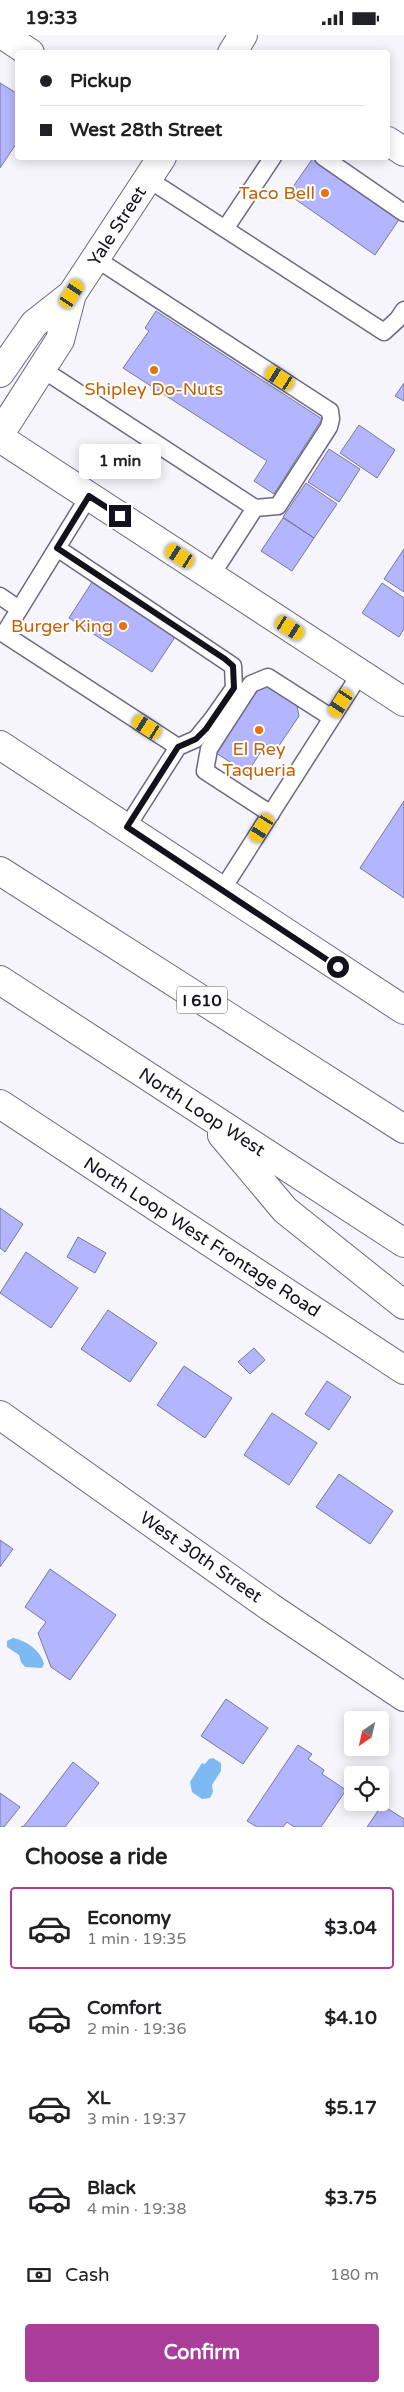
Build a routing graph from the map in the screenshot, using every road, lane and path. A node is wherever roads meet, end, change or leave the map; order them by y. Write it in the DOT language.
graph roads {
  1 [pos="3,35"];
  2 [pos="26,50"];
  3 [pos="390,142"];
  4 [pos="404,152"];
  5 [pos="271,160"];
  6 [pos="327,160"];
  7 [pos="155,168"];
  8 [pos="404,213"];
  9 [pos="225,229"];
  10 [pos="96,258"];
  11 [pos="72,294"];
  12 [pos="404,310"];
  13 [pos="42,369"];
  14 [pos="0,373"];
  15 [pos="0,434"];
  16 [pos="0,438"];
  17 [pos="89,496"];
  18 [pos="255,508"];
  19 [pos="57,548"];
  20 [pos="211,576"];
  21 [pos="0,596"];
  22 [pos="19,609"];
  23 [pos="360,674"];
  24 [pos="404,703"];
  25 [pos="332,718"];
  26 [pos="0,745"];
  27 [pos="178,747"];
  28 [pos="271,814"];
  29 [pos="127,827"];
  30 [pos="0,871"];
  31 [pos="222,891"];
  32 [pos="0,980"];
  33 [pos="404,1010"];
  34 [pos="0,1104"];
  35 [pos="205,1115"];
  36 [pos="404,1129"];
  37 [pos="404,1243"];
  38 [pos="404,1305"];
  39 [pos="404,1370"];
  40 [pos="0,1415"];
  41 [pos="404,1697"];
  1 -- 2 [label="main road"];
  3 -- 4 [label="main road"];
  5 -- 9 [label="lane"];
  6 -- 8 [label="lane"];
  7 -- 9 [label="lane"];
  7 -- 10 [label="main road, Yale Street"];
  9 -- 12 [label="lane"];
  10 -- 11 [label="main road, Yale Street"];
  10 -- 18 [label="lane"];
  11 -- 13 [label="main road, Yale Street"];
  11 -- 14 [label="main road, Yale Street"];
  13 -- 15 [label="main road, Yale Street"];
  13 -- 18 [label="lane"];
  16 -- 17 [label="main road"];
  17 -- 19 [label="lane"];
  17 -- 20 [label="main road"];
  18 -- 20 [label="lane"];
  19 -- 22 [label="lane"];
  19 -- 27 [label="lane"];
  20 -- 23 [label="main road"];
  21 -- 22 [label="lane"];
  22 -- 27 [label="lane"];
  23 -- 24 [label="main road"];
  23 -- 25 [label="lane"];
  25 -- 28 [label="lane"];
  25 -- 28 [label="lane"];
  26 -- 29 [label="main road"];
  27 -- 29 [label="lane"];
  28 -- 31 [label="lane"];
  29 -- 31 [label="main road"];
  30 -- 36 [label="main road, I 610"];
  31 -- 33 [label="main road"];
  32 -- 35 [label="main road, North Loop West"];
  34 -- 39 [label="main road, North Loop West Frontage Road"];
  35 -- 37 [label="main road, North Loop West"];
  35 -- 38 [label="main road"];
  40 -- 41 [label="main road, West 30th Street"];
}
